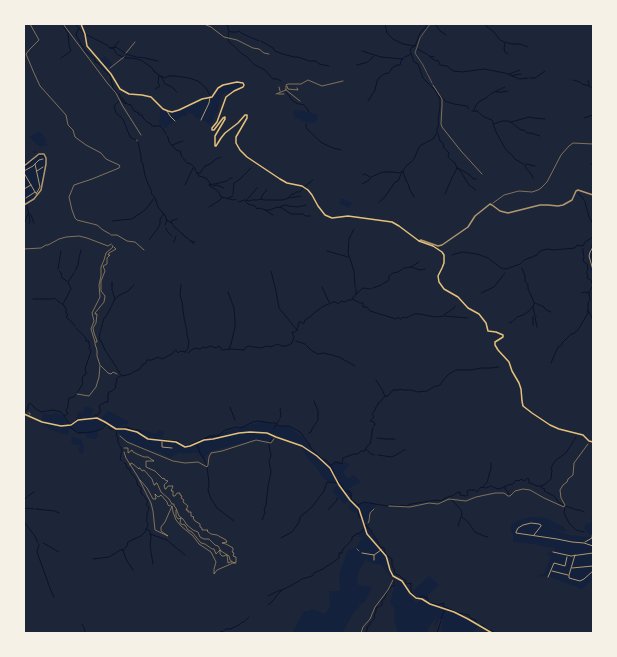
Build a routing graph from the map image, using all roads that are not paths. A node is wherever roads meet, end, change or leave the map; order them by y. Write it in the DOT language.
graph roads {
  1 [pos="81,24"];
  2 [pos="430,24"];
  3 [pos="432,83"];
  4 [pos="210,97"];
  5 [pos="167,111"];
  6 [pos="201,120"];
  7 [pos="175,121"];
  8 [pos="43,159"];
  9 [pos="35,164"];
  10 [pos="24,166"];
  11 [pos="43,167"];
  12 [pos="36,171"];
  13 [pos="24,172"];
  14 [pos="27,177"];
  15 [pos="40,177"];
  16 [pos="38,178"];
  17 [pos="24,179"];
  18 [pos="31,185"];
  19 [pos="24,189"];
  20 [pos="35,192"];
  21 [pos="37,194"];
  22 [pos="593,195"];
  23 [pos="26,198"];
  24 [pos="24,205"];
  25 [pos="419,241"];
  26 [pos="593,247"];
  27 [pos="593,270"];
  28 [pos="24,414"];
  29 [pos="162,441"];
  30 [pos="593,442"];
  31 [pos="172,448"];
  32 [pos="593,529"];
  33 [pos="534,535"];
  34 [pos="584,543"];
  35 [pos="593,546"];
  36 [pos="381,550"];
  37 [pos="553,552"];
  38 [pos="362,553"];
  39 [pos="593,553"];
  40 [pos="374,554"];
  41 [pos="568,555"];
  42 [pos="575,555"];
  43 [pos="374,560"];
  44 [pos="572,565"];
  45 [pos="593,566"];
  46 [pos="574,567"];
  47 [pos="571,569"];
  48 [pos="551,571"];
  49 [pos="593,571"];
  50 [pos="568,575"];
  51 [pos="548,577"];
  52 [pos="492,633"];
  1 -- 5 [label="main road"];
  2 -- 3 [label="lane"];
  4 -- 5 [label="main road"];
  4 -- 6 [label="street"];
  4 -- 25 [label="main road"];
  5 -- 7 [label="street"];
  8 -- 9 [label="street"];
  9 -- 12 [label="street"];
  9 -- 13 [label="street"];
  10 -- 21 [label="street"];
  11 -- 12 [label="street"];
  12 -- 16 [label="street"];
  13 -- 14 [label="street"];
  14 -- 17 [label="street"];
  14 -- 18 [label="street"];
  15 -- 16 [label="street"];
  16 -- 21 [label="street"];
  18 -- 19 [label="street"];
  18 -- 20 [label="street"];
  20 -- 21 [label="street"];
  20 -- 23 [label="street"];
  21 -- 24 [label="street"];
  22 -- 25 [label="street"];
  25 -- 30 [label="main road"];
  26 -- 27 [label="street"];
  28 -- 29 [label="main road"];
  29 -- 31 [label="street"];
  29 -- 36 [label="main road"];
  32 -- 34 [label="street"];
  33 -- 33 [label="street"];
  33 -- 34 [label="street"];
  34 -- 35 [label="street"];
  36 -- 40 [label="street"];
  36 -- 52 [label="main road"];
  37 -- 41 [label="street"];
  38 -- 40 [label="street"];
  39 -- 42 [label="street"];
  40 -- 43 [label="street"];
  41 -- 42 [label="street"];
  41 -- 48 [label="street"];
  42 -- 44 [label="street"];
  44 -- 46 [label="street"];
  44 -- 47 [label="street"];
  45 -- 46 [label="street"];
  46 -- 47 [label="street"];
  47 -- 50 [label="street"];
  48 -- 50 [label="street"];
  48 -- 51 [label="street"];
  49 -- 50 [label="street"];
}
